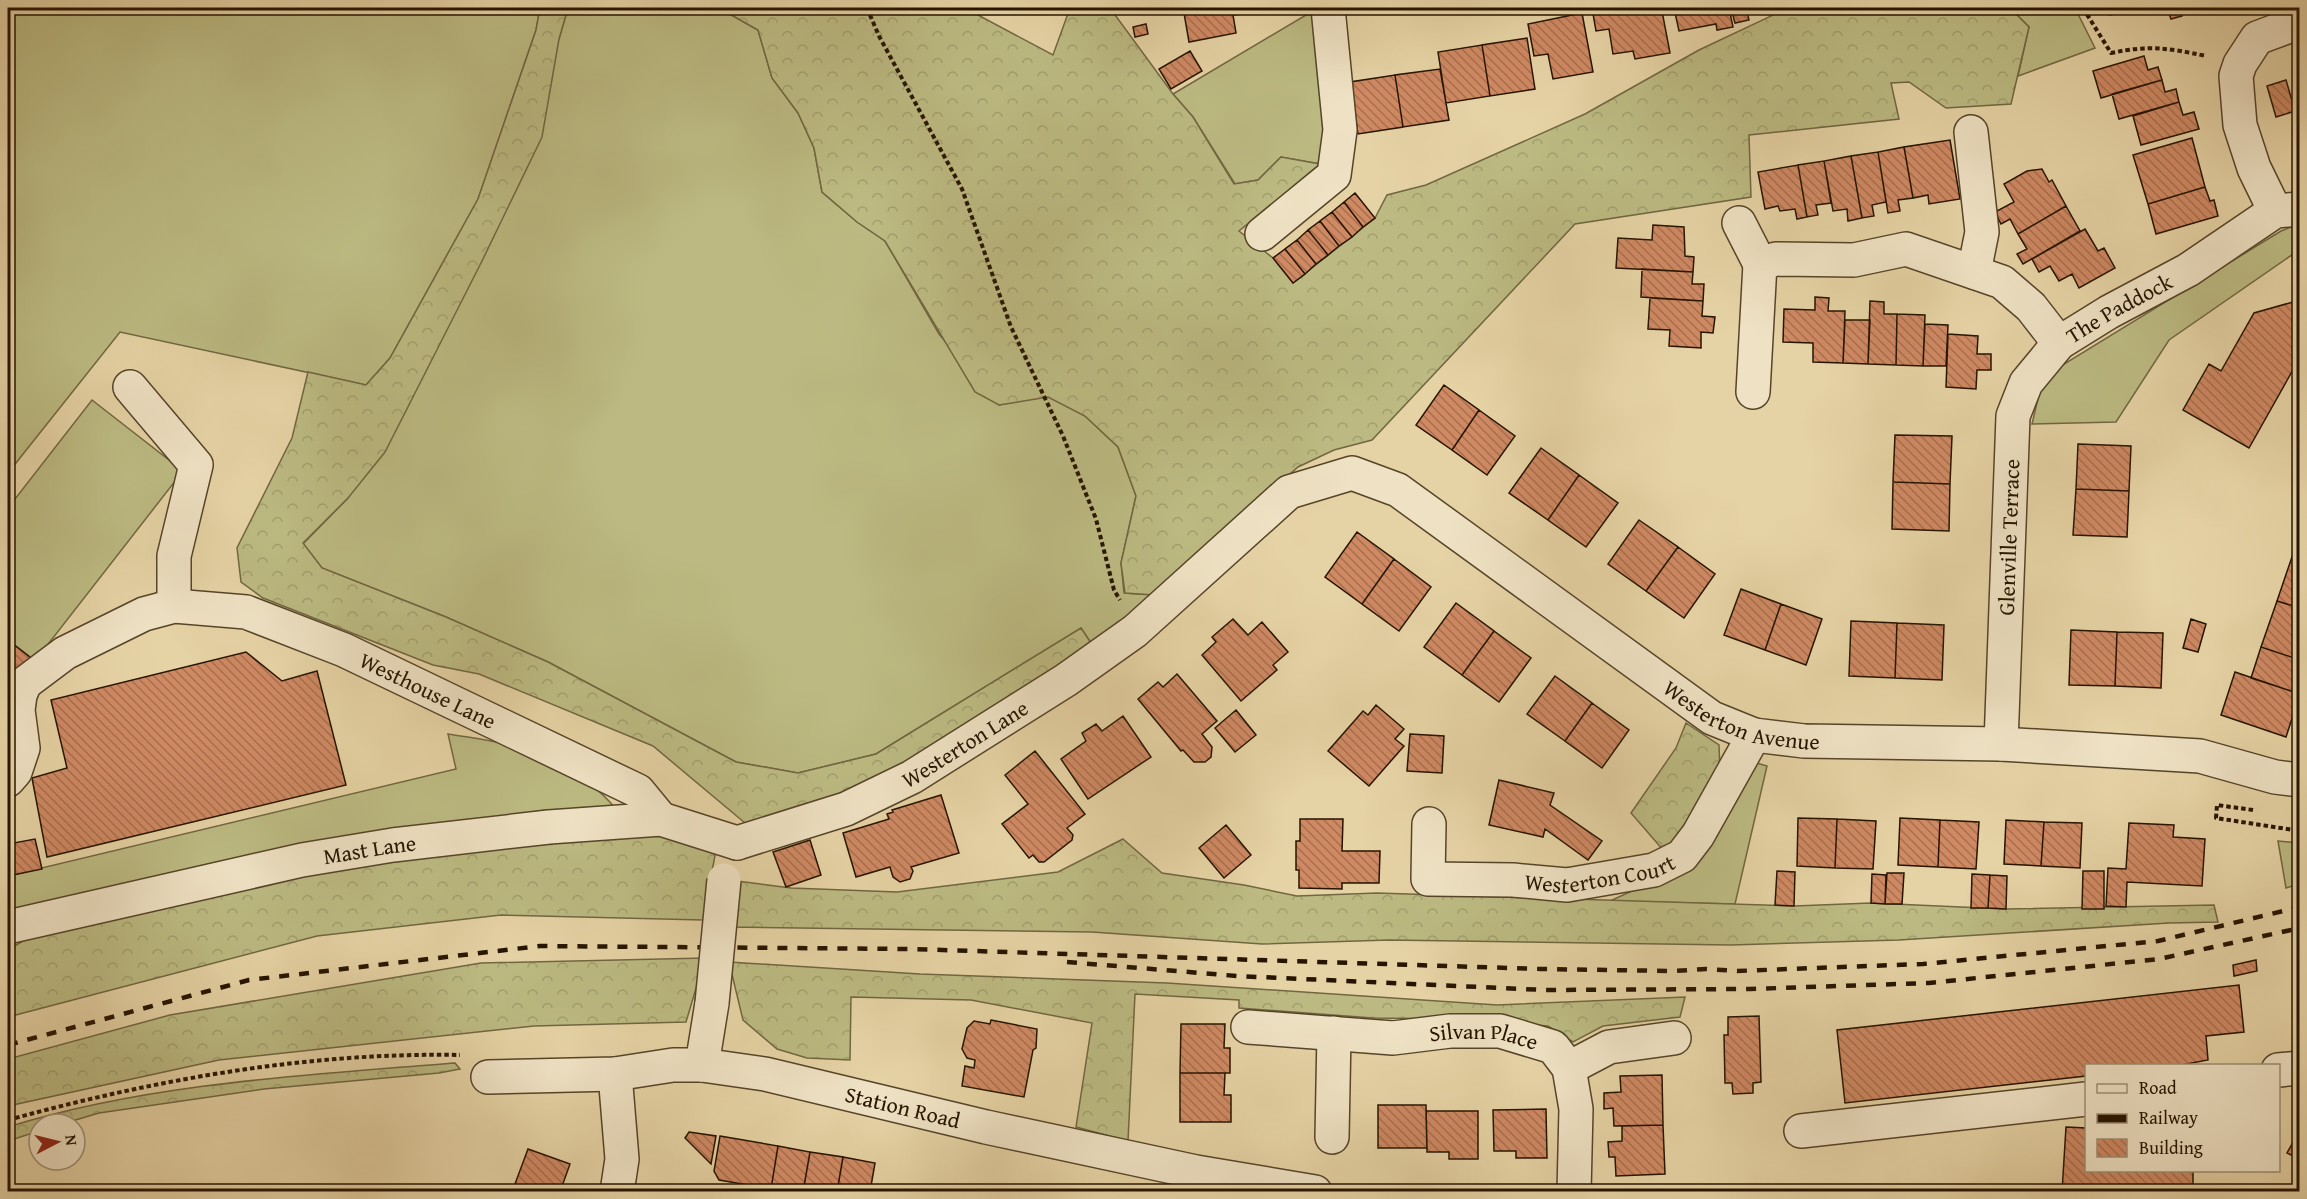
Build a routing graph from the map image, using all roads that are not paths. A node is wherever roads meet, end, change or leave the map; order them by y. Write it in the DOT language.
graph roads {
  1 [pos="1328,8"];
  2 [pos="2285,19"];
  3 [pos="1971,132"];
  4 [pos="2287,210"];
  5 [pos="1739,223"];
  6 [pos="1262,234"];
  7 [pos="1760,264"];
  8 [pos="1974,272"];
  9 [pos="2059,343"];
  10 [pos="130,387"];
  11 [pos="1754,392"];
  12 [pos="1352,473"];
  13 [pos="174,606"];
  14 [pos="1754,735"];
  15 [pos="2001,744"];
  16 [pos="2288,779"];
  17 [pos="8,780"];
  18 [pos="661,819"];
  19 [pos="1429,824"];
  20 [pos="737,843"];
  21 [pos="8,927"];
  22 [pos="1248,1027"];
  23 [pos="1334,1034"];
  24 [pos="1674,1038"];
  25 [pos="702,1065"];
  26 [pos="1569,1068"];
  27 [pos="2300,1068"];
  28 [pos="2280,1070"];
  29 [pos="615,1074"];
  30 [pos="488,1077"];
  31 [pos="2085,1099"];
  32 [pos="1801,1131"];
  33 [pos="1332,1137"];
  34 [pos="617,1191"];
  35 [pos="1315,1191"];
  36 [pos="1574,1191"];
  1 -- 6 [label="street"];
  2 -- 4 [label="street, The Paddock"];
  3 -- 8 [label="street"];
  4 -- 9 [label="street, The Paddock"];
  5 -- 7 [label="street"];
  7 -- 8 [label="street, The Paddock"];
  7 -- 11 [label="street"];
  8 -- 9 [label="street, The Paddock"];
  9 -- 15 [label="street, Glenville Terrace"];
  10 -- 13 [label="street"];
  12 -- 14 [label="street, Westerton Avenue"];
  12 -- 20 [label="street, Westerton Lane"];
  13 -- 17 [label="street, Westhouse Lane"];
  13 -- 18 [label="street, Westhouse Lane"];
  14 -- 15 [label="street, Westerton Avenue"];
  14 -- 19 [label="street, Westerton Court"];
  15 -- 16 [label="street, Westerton Avenue"];
  18 -- 20 [label="street, Mast Lane"];
  18 -- 21 [label="street, Mast Lane"];
  20 -- 25 [label="street, bridge"];
  22 -- 23 [label="street, Silvan Place"];
  23 -- 26 [label="street, Silvan Place"];
  23 -- 33 [label="street"];
  24 -- 26 [label="street"];
  25 -- 29 [label="street, Station Road"];
  25 -- 35 [label="street, Station Road"];
  26 -- 36 [label="street, Silvan Place"];
  27 -- 28 [label="street"];
  29 -- 30 [label="street, Station Road"];
  29 -- 34 [label="street"];
  31 -- 32 [label="street"];
}
